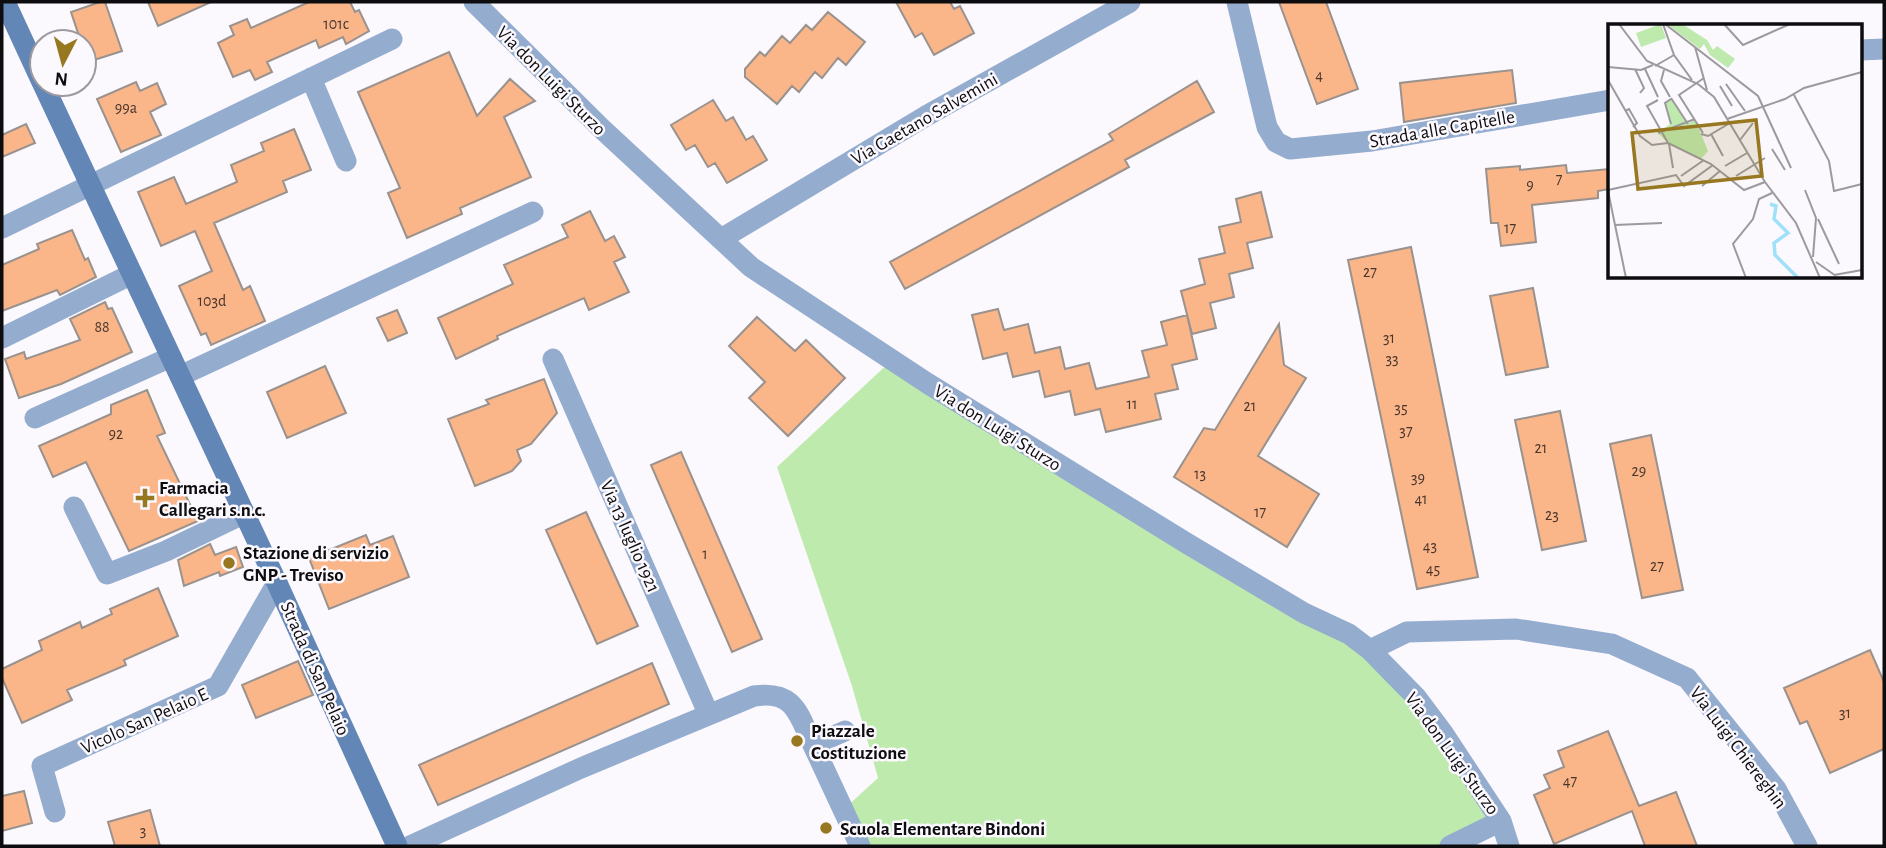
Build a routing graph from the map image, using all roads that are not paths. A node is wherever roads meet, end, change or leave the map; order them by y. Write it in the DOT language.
graph roads {
  1 [pos="5,2"];
  2 [pos="474,2"];
  3 [pos="1130,2"];
  4 [pos="1237,2"];
  5 [pos="392,39"];
  6 [pos="1884,49"];
  7 [pos="1862,50"];
  8 [pos="28,51"];
  9 [pos="311,78"];
  10 [pos="50,98"];
  11 [pos="1608,100"];
  12 [pos="346,162"];
  13 [pos="90,185"];
  14 [pos="533,212"];
  15 [pos="2,228"];
  16 [pos="721,239"];
  17 [pos="132,274"];
  18 [pos="2,338"];
  19 [pos="554,359"];
  20 [pos="175,367"];
  21 [pos="35,418"];
  22 [pos="74,507"];
  23 [pos="244,513"];
  24 [pos="277,583"];
  25 [pos="1370,650"];
  26 [pos="708,713"];
  27 [pos="845,731"];
  28 [pos="813,745"];
  29 [pos="55,812"];
  30 [pos="1502,821"];
  31 [pos="397,846"];
  32 [pos="410,846"];
  33 [pos="860,846"];
  34 [pos="1450,846"];
  35 [pos="1509,846"];
  36 [pos="1807,846"];
  1 -- 8 [label="main road, Strada di San Pelaio"];
  2 -- 16 [label="street, Via don Luigi Sturzo"];
  3 -- 16 [label="street, Via Gaetano Salvemini"];
  4 -- 11 [label="street, Strada alle Capitelle"];
  5 -- 9 [label="street"];
  6 -- 7 [label="street"];
  9 -- 12 [label="street"];
  9 -- 13 [label="street"];
  10 -- 13 [label="main road, Strada di San Pelaio"];
  13 -- 15 [label="street"];
  13 -- 17 [label="main road, Strada di San Pelaio"];
  14 -- 20 [label="street"];
  16 -- 25 [label="street, Via don Luigi Sturzo"];
  17 -- 18 [label="street"];
  17 -- 20 [label="main road, Strada di San Pelaio"];
  19 -- 26 [label="street, Via 13 luglio 1921"];
  20 -- 21 [label="street"];
  20 -- 23 [label="main road, Strada di San Pelaio"];
  22 -- 23 [label="street"];
  23 -- 24 [label="main road, Strada di San Pelaio"];
  24 -- 29 [label="street, Vicolo San Pelaio E"];
  24 -- 31 [label="main road, Strada di San Pelaio"];
  25 -- 30 [label="street, Via don Luigi Sturzo"];
  25 -- 36 [label="street, Via Luigi Chiereghin"];
  26 -- 28 [label="street"];
  26 -- 32 [label="street"];
  27 -- 28 [label="street"];
  28 -- 33 [label="street"];
  30 -- 34 [label="street"];
  30 -- 35 [label="street, Via don Luigi Sturzo"];
}
